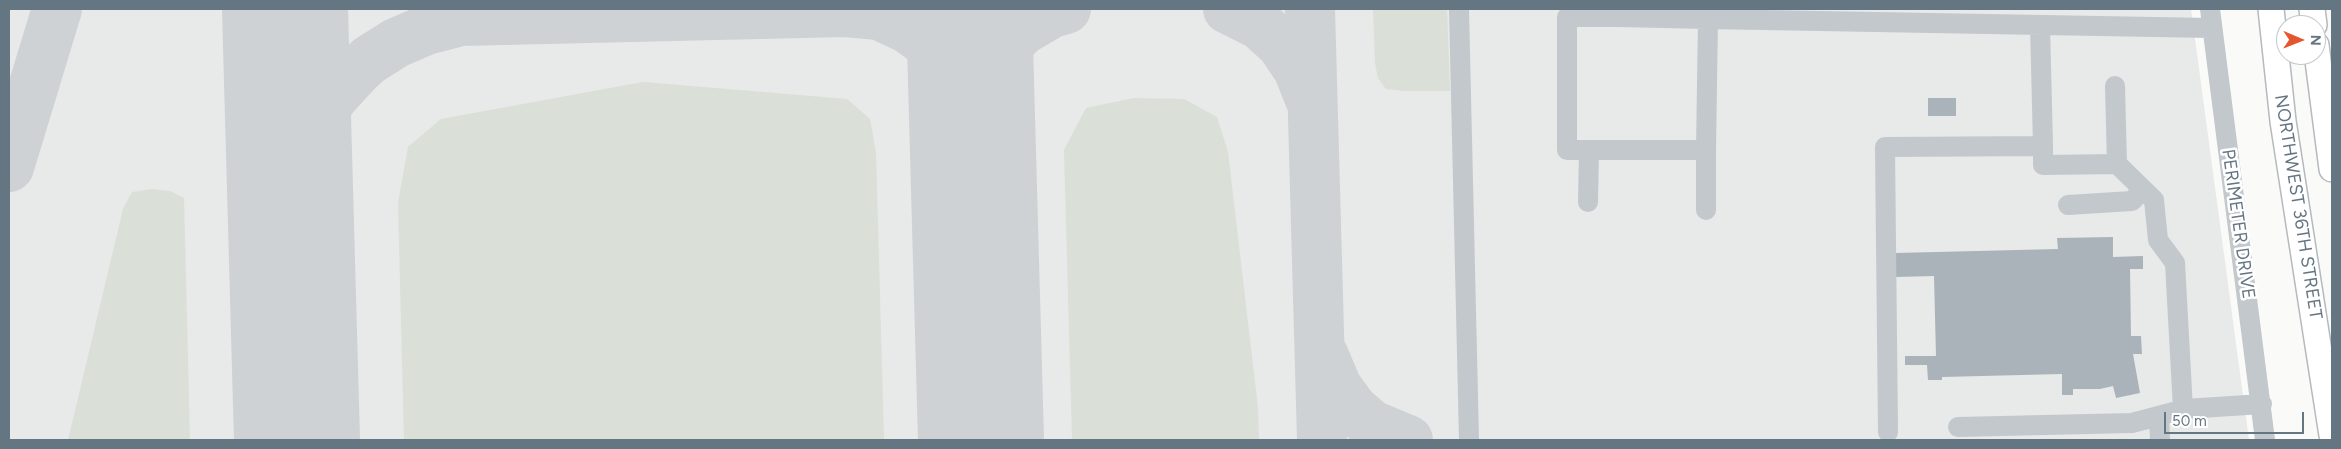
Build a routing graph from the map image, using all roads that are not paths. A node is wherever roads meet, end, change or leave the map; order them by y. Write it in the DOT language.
graph roads {
  1 [pos="1459,9"];
  2 [pos="2271,9"];
  3 [pos="1787,15"];
  4 [pos="2211,18"];
  5 [pos="1708,19"];
  6 [pos="2040,25"];
  7 [pos="2319,65"];
  8 [pos="2115,86"];
  9 [pos="2043,146"];
  10 [pos="1589,150"];
  11 [pos="1706,150"];
  12 [pos="2332,162"];
  13 [pos="2117,164"];
  14 [pos="2142,189"];
  15 [pos="1588,202"];
  16 [pos="2068,206"];
  17 [pos="1706,210"];
  18 [pos="2262,404"];
  19 [pos="2183,409"];
  20 [pos="2159,416"];
  21 [pos="1958,427"];
  22 [pos="1888,432"];
  23 [pos="2332,435"];
  24 [pos="1469,440"];
  25 [pos="2160,440"];
  26 [pos="2265,440"];
  1 -- 24 [label="street"];
  2 -- 23 [label="main road, NORTHWEST 36TH STREET"];
  3 -- 5 [label="street"];
  3 -- 6 [label="street"];
  4 -- 6 [label="street"];
  4 -- 18 [label="street, PERIMETER DRIVE"];
  5 -- 10 [label="street"];
  5 -- 11 [label="street"];
  6 -- 9 [label="street"];
  7 -- 12 [label="main road"];
  8 -- 13 [label="street"];
  9 -- 13 [label="street"];
  9 -- 22 [label="street"];
  10 -- 11 [label="street"];
  10 -- 15 [label="street"];
  11 -- 17 [label="street"];
  13 -- 14 [label="street"];
  14 -- 16 [label="street"];
  14 -- 19 [label="street"];
  18 -- 19 [label="street"];
  18 -- 26 [label="street, PERIMETER DRIVE"];
  19 -- 20 [label="street"];
  20 -- 21 [label="street"];
  20 -- 25 [label="street"];
}
